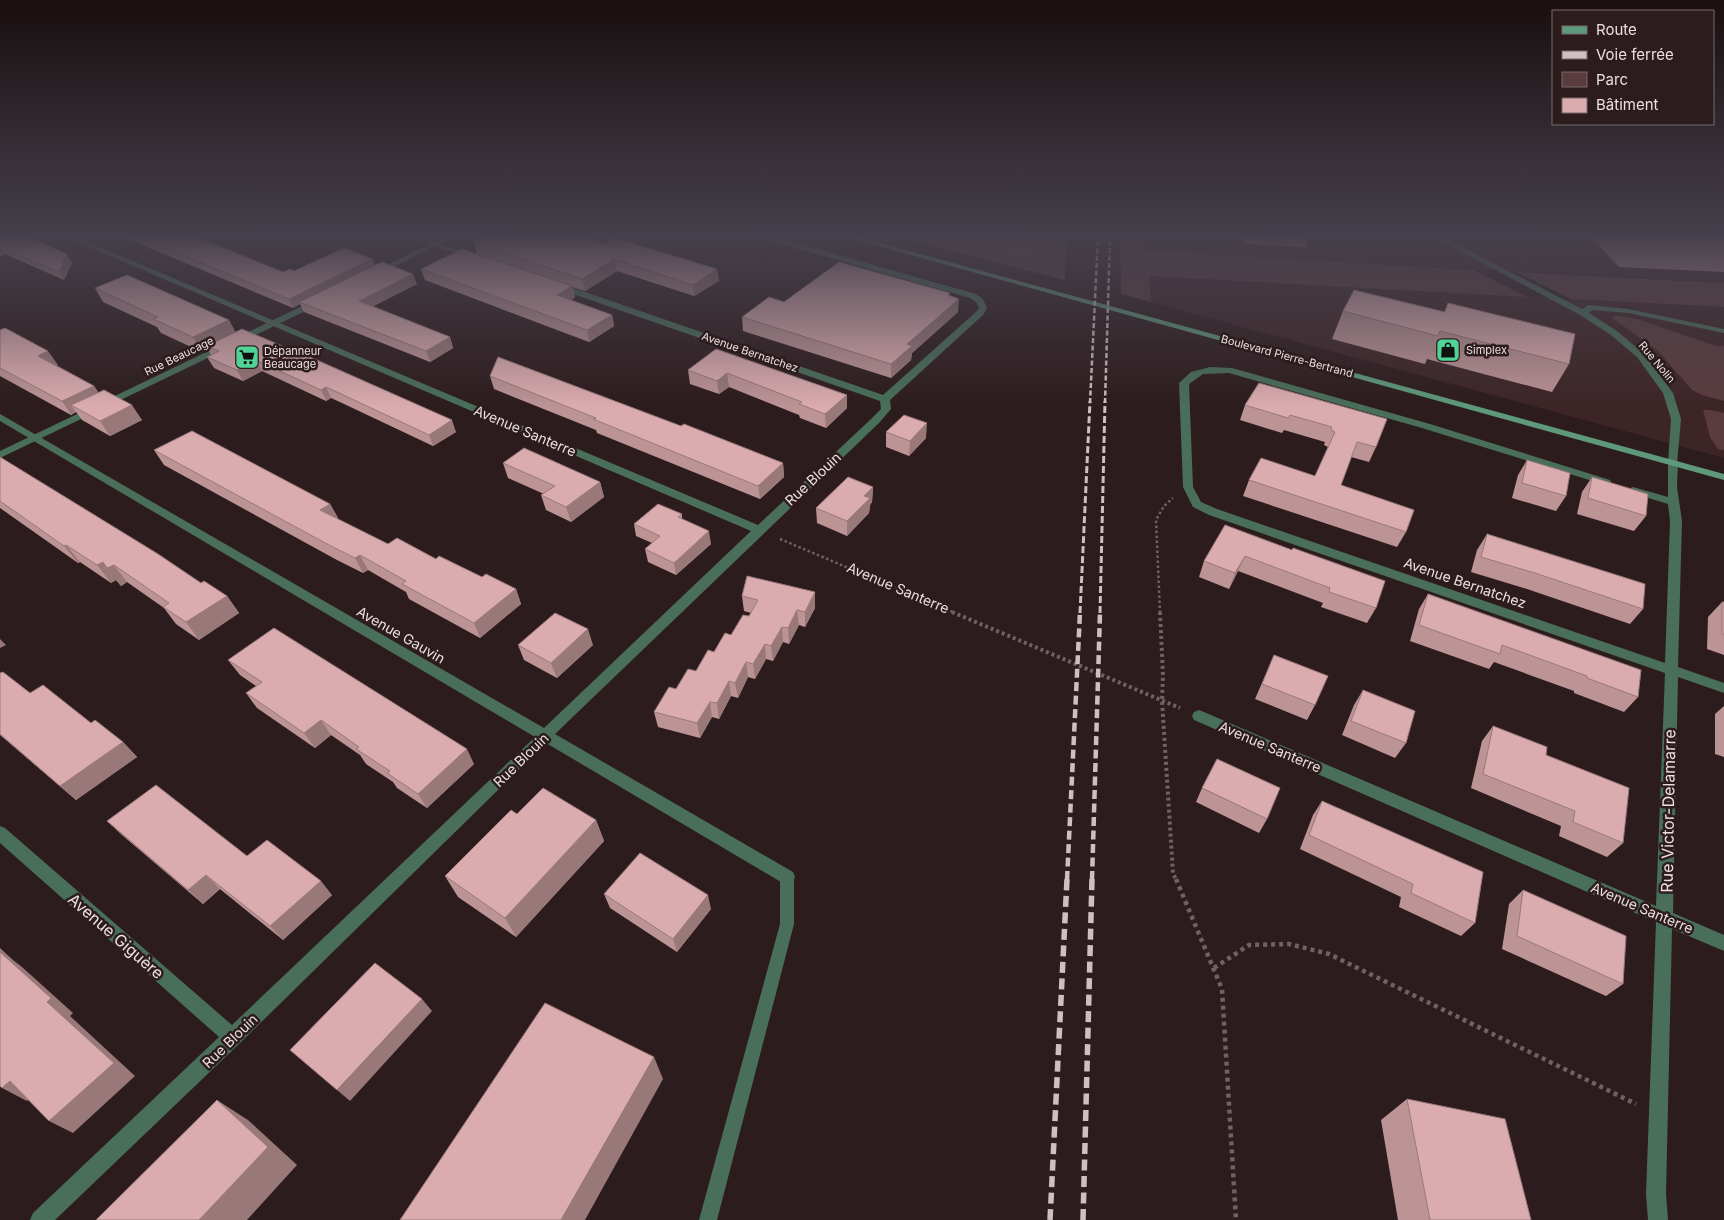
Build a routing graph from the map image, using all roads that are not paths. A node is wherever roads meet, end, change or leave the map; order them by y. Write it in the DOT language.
graph roads {
  1 [pos="202,294"];
  2 [pos="582,294"];
  3 [pos="966,294"];
  4 [pos="1058,294"];
  5 [pos="1548,294"];
  6 [pos="323,298"];
  7 [pos="1583,312"];
  8 [pos="272,324"];
  9 [pos="1724,331"];
  10 [pos="885,399"];
  11 [pos="0,417"];
  12 [pos="35,438"];
  13 [pos="0,455"];
  14 [pos="1673,462"];
  15 [pos="1724,477"];
  16 [pos="1673,502"];
  17 [pos="759,530"];
  18 [pos="1672,670"];
  19 [pos="1724,688"];
  20 [pos="1199,716"];
  21 [pos="546,737"];
  22 [pos="0,833"];
  23 [pos="787,877"];
  24 [pos="1666,918"];
  25 [pos="1724,943"];
  26 [pos="233,1038"];
  27 [pos="40,1220"];
  28 [pos="708,1220"];
  29 [pos="1658,1220"];
  1 -- 8 [label="street, Avenue Santerre"];
  2 -- 10 [label="street, Avenue Bernatchez"];
  3 -- 10 [label="street, Rue Blouin"];
  4 -- 14 [label="main road, Boulevard Pierre-Bertrand"];
  5 -- 7 [label="street, Rue Nolin"];
  6 -- 8 [label="street, Rue Beaucage"];
  7 -- 9 [label="lane"];
  7 -- 14 [label="street, Rue Nolin"];
  8 -- 12 [label="street, Rue Beaucage"];
  8 -- 17 [label="street, Avenue Santerre"];
  10 -- 17 [label="street, Rue Blouin"];
  11 -- 12 [label="street, Avenue Gauvin"];
  12 -- 13 [label="street, Rue Beaucage"];
  12 -- 21 [label="street, Avenue Gauvin"];
  14 -- 15 [label="main road, Boulevard Pierre-Bertrand"];
  14 -- 16 [label="street, Rue Victor-Delamarre"];
  16 -- 18 [label="street, Rue Victor-Delamarre"];
  16 -- 18 [label="street, Avenue Bernatchez"];
  17 -- 21 [label="street, Rue Blouin"];
  18 -- 19 [label="street, Avenue Bernatchez"];
  18 -- 24 [label="street, Rue Victor-Delamarre"];
  20 -- 24 [label="street, Avenue Santerre"];
  21 -- 23 [label="street, Avenue Gauvin"];
  21 -- 26 [label="street, Rue Blouin"];
  22 -- 26 [label="street, Avenue Giguère"];
  23 -- 28 [label="lane"];
  24 -- 25 [label="street, Avenue Santerre"];
  24 -- 29 [label="street, Rue Victor-Delamarre"];
  26 -- 27 [label="street, Rue Blouin"];
}
